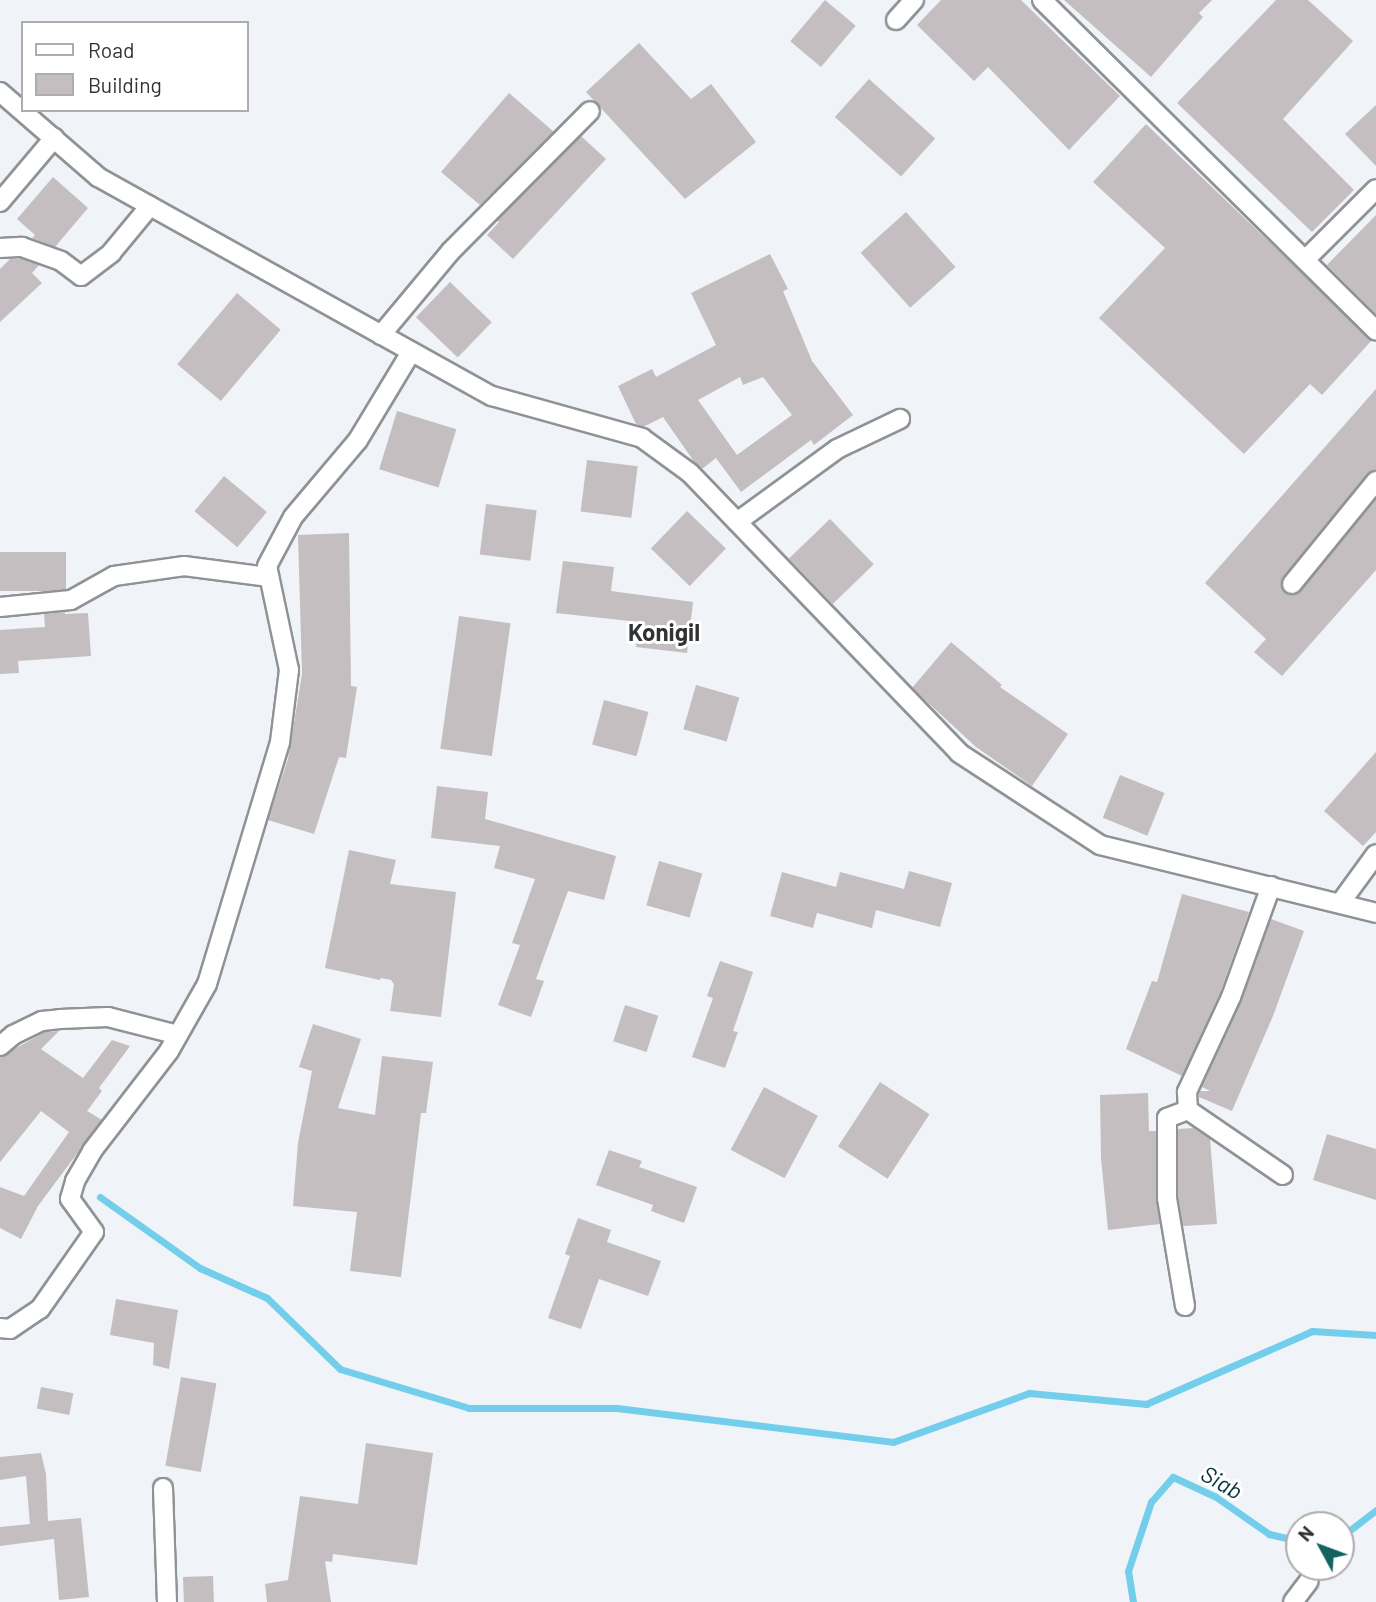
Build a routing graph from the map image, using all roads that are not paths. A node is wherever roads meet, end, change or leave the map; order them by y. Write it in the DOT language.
graph roads {
  1 [pos="914,0"];
  2 [pos="1042,0"];
  3 [pos="896,20"];
  4 [pos="0,92"];
  5 [pos="21,110"];
  6 [pos="590,111"];
  7 [pos="23,112"];
  8 [pos="54,138"];
  9 [pos="1376,189"];
  10 [pos="0,202"];
  11 [pos="150,206"];
  12 [pos="0,248"];
  13 [pos="1305,260"];
  14 [pos="1376,330"];
  15 [pos="381,334"];
  16 [pos="411,352"];
  17 [pos="900,419"];
  18 [pos="1376,481"];
  19 [pos="737,523"];
  20 [pos="269,577"];
  21 [pos="1292,584"];
  22 [pos="0,607"];
  23 [pos="1376,854"];
  24 [pos="1271,886"];
  25 [pos="1340,902"];
  26 [pos="1376,913"];
  27 [pos="178,1035"];
  28 [pos="0,1046"];
  29 [pos="1188,1110"];
  30 [pos="1283,1175"];
  31 [pos="1185,1306"];
  32 [pos="0,1328"];
  33 [pos="163,1488"];
  34 [pos="1309,1581"];
  35 [pos="167,1602"];
  36 [pos="1293,1602"];
  1 -- 3 [label="street"];
  2 -- 13 [label="street"];
  4 -- 5 [label="street"];
  6 -- 15 [label="street"];
  7 -- 8 [label="street"];
  8 -- 10 [label="street"];
  8 -- 11 [label="street"];
  9 -- 13 [label="street"];
  11 -- 12 [label="street"];
  11 -- 15 [label="street"];
  13 -- 14 [label="street"];
  15 -- 16 [label="street"];
  16 -- 19 [label="street"];
  16 -- 20 [label="street"];
  17 -- 19 [label="street"];
  18 -- 21 [label="street"];
  19 -- 24 [label="street"];
  20 -- 22 [label="street"];
  20 -- 27 [label="street"];
  23 -- 25 [label="street"];
  24 -- 25 [label="street"];
  24 -- 29 [label="street"];
  25 -- 26 [label="street"];
  27 -- 28 [label="street"];
  27 -- 32 [label="street"];
  29 -- 30 [label="street"];
  29 -- 31 [label="street"];
  33 -- 35 [label="street"];
  34 -- 36 [label="street"];
}
